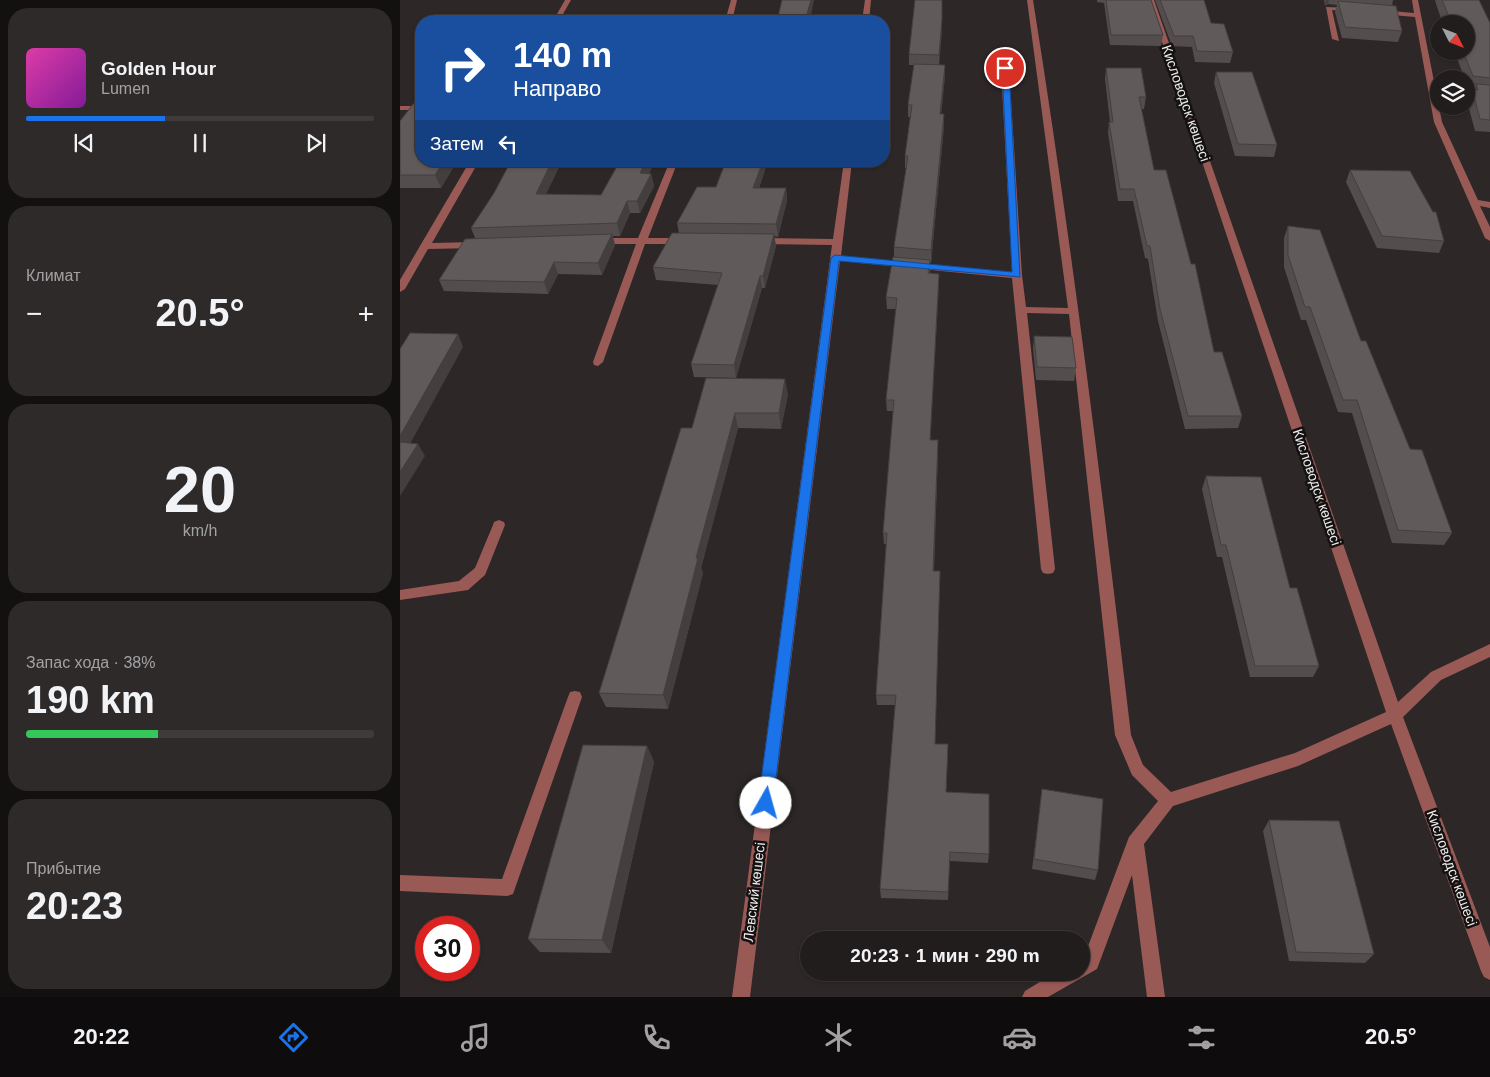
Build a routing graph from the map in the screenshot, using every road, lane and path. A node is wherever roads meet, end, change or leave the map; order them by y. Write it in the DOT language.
graph roads {
  1 [pos="568,0"];
  2 [pos="734,0"];
  3 [pos="868,0"];
  4 [pos="1030,0"];
  5 [pos="1151,0"];
  6 [pos="1415,0"];
  7 [pos="1364,11"];
  8 [pos="1373,12"];
  9 [pos="559,15"];
  10 [pos="730,15"];
  11 [pos="867,15"];
  12 [pos="1418,15"];
  13 [pos="1336,39"];
  14 [pos="1005,68"];
  15 [pos="1431,70"];
  16 [pos="1475,92"];
  17 [pos="1490,94"];
  18 [pos="400,108"];
  19 [pos="415,108"];
  20 [pos="1437,115"];
  21 [pos="471,167"];
  22 [pos="672,167"];
  23 [pos="847,167"];
  24 [pos="1474,202"];
  25 [pos="1490,205"];
  26 [pos="1490,238"];
  27 [pos="642,240"];
  28 [pos="691,241"];
  29 [pos="749,241"];
  30 [pos="583,242"];
  31 [pos="837,242"];
  32 [pos="484,244"];
  33 [pos="425,246"];
  34 [pos="835,258"];
  35 [pos="1016,275"];
  36 [pos="400,290"];
  37 [pos="1021,310"];
  38 [pos="1073,311"];
  39 [pos="598,362"];
  40 [pos="498,524"];
  41 [pos="1048,570"];
  42 [pos="400,595"];
  43 [pos="1490,650"];
  44 [pos="575,698"];
  45 [pos="1395,715"];
  46 [pos="1168,800"];
  47 [pos="1135,842"];
  48 [pos="400,884"];
  49 [pos="1090,964"];
  50 [pos="1490,971"];
  51 [pos="1059,981"];
  52 [pos="741,997"];
  53 [pos="1031,997"];
  54 [pos="1156,997"];
  1 -- 9 [label="street"];
  2 -- 10 [label="street"];
  3 -- 11 [label="street"];
  4 -- 38 [label="street"];
  5 -- 45 [label="street, Кисловодск көшесі"];
  6 -- 12 [label="street"];
  7 -- 13 [label="street"];
  8 -- 12 [label="street"];
  12 -- 15 [label="street"];
  14 -- 35 [label="street"];
  16 -- 17 [label="street"];
  18 -- 19 [label="street"];
  20 -- 24 [label="street"];
  21 -- 33 [label="street"];
  22 -- 27 [label="street"];
  23 -- 31 [label="street, Левский көшесі"];
  24 -- 25 [label="street"];
  24 -- 26 [label="street"];
  27 -- 28 [label="street"];
  27 -- 30 [label="street"];
  27 -- 39 [label="street"];
  29 -- 31 [label="street"];
  31 -- 34 [label="street, Левский көшесі"];
  32 -- 33 [label="street"];
  33 -- 36 [label="street"];
  34 -- 35 [label="street"];
  34 -- 52 [label="street, Левский көшесі"];
  35 -- 37 [label="street"];
  37 -- 38 [label="street"];
  37 -- 41 [label="street"];
  38 -- 46 [label="street"];
  40 -- 42 [label="street"];
  43 -- 45 [label="street"];
  44 -- 48 [label="street"];
  45 -- 46 [label="street"];
  45 -- 50 [label="street, Кисловодск көшесі"];
  46 -- 47 [label="street"];
  47 -- 49 [label="street"];
  47 -- 54 [label="street"];
  51 -- 53 [label="street"];
}
